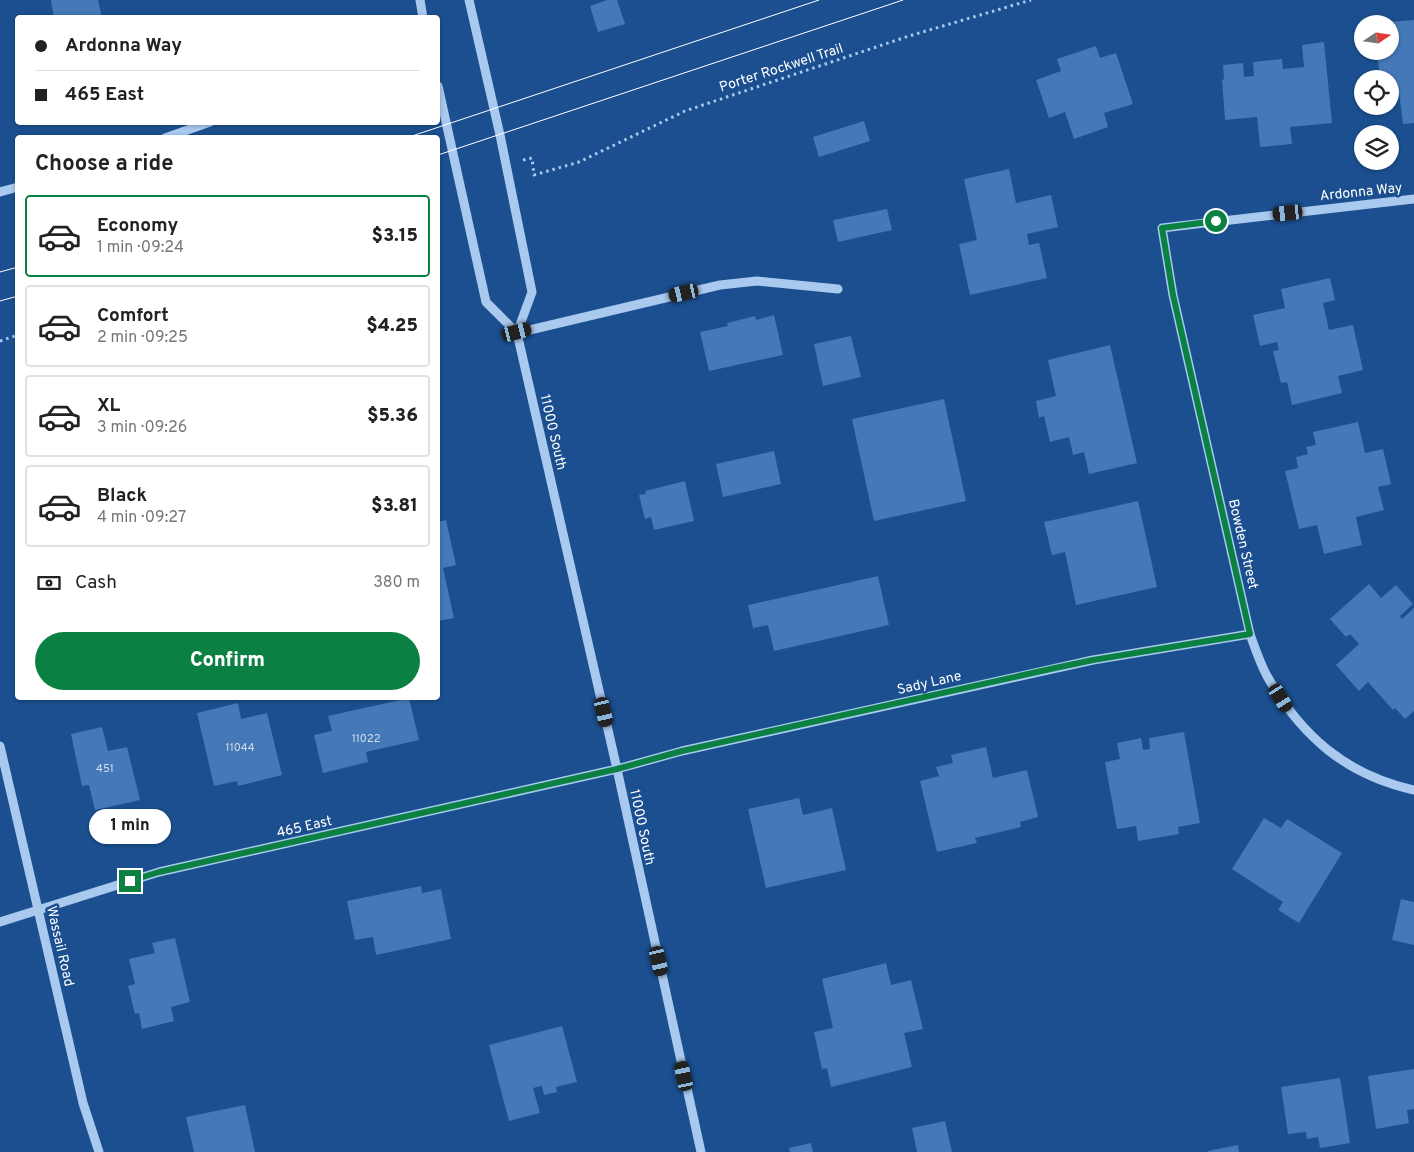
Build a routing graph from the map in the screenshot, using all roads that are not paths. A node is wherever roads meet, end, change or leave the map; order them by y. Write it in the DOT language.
graph roads {
  1 [pos="420,0"];
  2 [pos="469,0"];
  3 [pos="422,15"];
  4 [pos="440,95"];
  5 [pos="202,125"];
  6 [pos="173,135"];
  7 [pos="15,188"];
  8 [pos="0,192"];
  9 [pos="1414,200"];
  10 [pos="1162,228"];
  11 [pos="838,289"];
  12 [pos="517,332"];
  13 [pos="1250,634"];
  14 [pos="0,746"];
  15 [pos="617,769"];
  16 [pos="1414,790"];
  17 [pos="38,909"];
  18 [pos="0,922"];
  19 [pos="98,1152"];
  20 [pos="701,1152"];
  1 -- 3 [label="street"];
  2 -- 12 [label="street"];
  4 -- 12 [label="street"];
  5 -- 6 [label="street"];
  7 -- 8 [label="street"];
  9 -- 10 [label="street, Ardonna Way"];
  10 -- 13 [label="street, Bowden Street"];
  11 -- 12 [label="street"];
  12 -- 15 [label="street, 11000 South"];
  13 -- 15 [label="street, Sady Lane"];
  13 -- 16 [label="street, Bowden Street"];
  14 -- 17 [label="street, Wassail Road"];
  15 -- 17 [label="street, 465 East"];
  15 -- 20 [label="street, 11000 South"];
  17 -- 18 [label="street, 465 East"];
  17 -- 19 [label="street, Wassail Road"];
}
